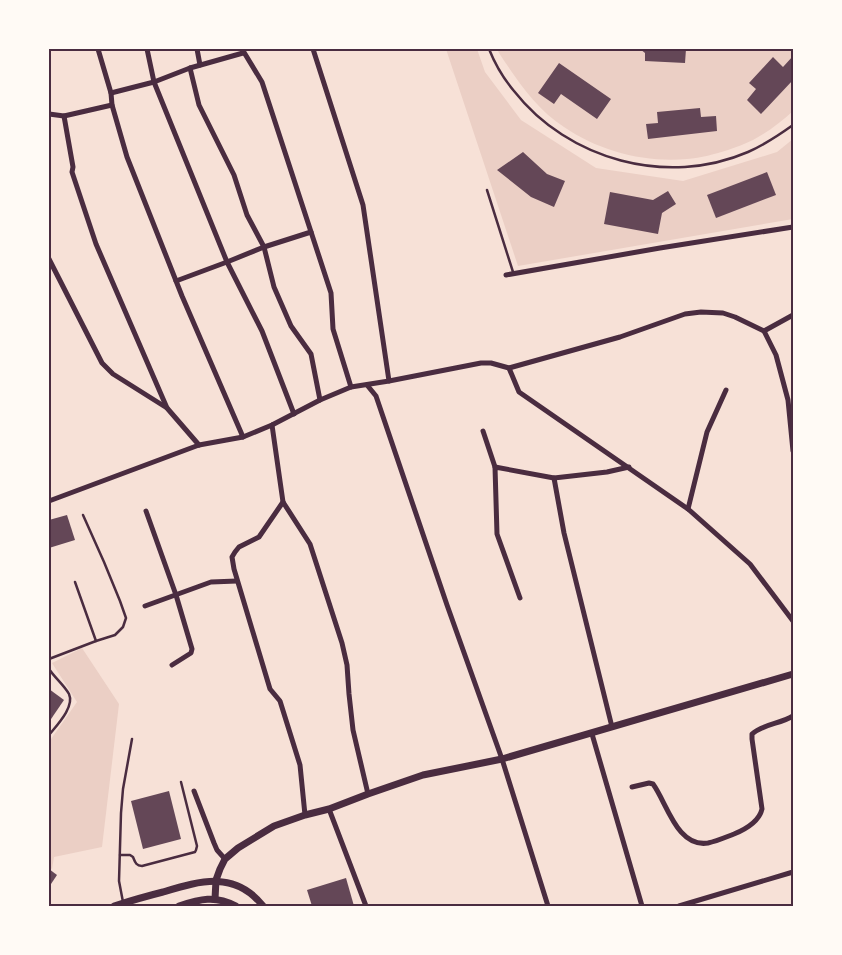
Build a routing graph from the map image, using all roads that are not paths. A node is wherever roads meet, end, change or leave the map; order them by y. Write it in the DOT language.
graph roads {
  1 [pos="98,49"];
  2 [pos="147,49"];
  3 [pos="197,49"];
  4 [pos="313,49"];
  5 [pos="489,49"];
  6 [pos="243,51"];
  7 [pos="200,65"];
  8 [pos="190,68"];
  9 [pos="154,82"];
  10 [pos="111,94"];
  11 [pos="112,105"];
  12 [pos="49,114"];
  13 [pos="64,116"];
  14 [pos="793,125"];
  15 [pos="487,190"];
  16 [pos="793,227"];
  17 [pos="311,232"];
  18 [pos="264,247"];
  19 [pos="49,259"];
  20 [pos="227,262"];
  21 [pos="514,274"];
  22 [pos="506,275"];
  23 [pos="176,281"];
  24 [pos="793,315"];
  25 [pos="764,331"];
  26 [pos="509,368"];
  27 [pos="389,381"];
  28 [pos="367,385"];
  29 [pos="351,387"];
  30 [pos="726,390"];
  31 [pos="320,400"];
  32 [pos="167,408"];
  33 [pos="294,414"];
  34 [pos="272,426"];
  35 [pos="483,431"];
  36 [pos="242,437"];
  37 [pos="199,445"];
  38 [pos="793,451"];
  39 [pos="494,467"];
  40 [pos="629,467"];
  41 [pos="554,478"];
  42 [pos="49,494"];
  43 [pos="50,500"];
  44 [pos="283,502"];
  45 [pos="688,509"];
  46 [pos="146,511"];
  47 [pos="83,514"];
  48 [pos="237,580"];
  49 [pos="75,582"];
  50 [pos="176,595"];
  51 [pos="520,598"];
  52 [pos="145,606"];
  53 [pos="793,621"];
  54 [pos="96,641"];
  55 [pos="49,659"];
  56 [pos="172,665"];
  57 [pos="49,670"];
  58 [pos="793,674"];
  59 [pos="793,716"];
  60 [pos="612,727"];
  61 [pos="592,734"];
  62 [pos="49,735"];
  63 [pos="132,738"];
  64 [pos="502,759"];
  65 [pos="181,782"];
  66 [pos="632,787"];
  67 [pos="194,791"];
  68 [pos="368,794"];
  69 [pos="329,809"];
  70 [pos="305,815"];
  71 [pos="120,855"];
  72 [pos="225,859"];
  73 [pos="793,872"];
  74 [pos="216,880"];
  75 [pos="215,899"];
  76 [pos="124,903"];
  77 [pos="114,906"];
  78 [pos="179,906"];
  79 [pos="236,906"];
  80 [pos="263,906"];
  81 [pos="366,906"];
  82 [pos="548,906"];
  83 [pos="642,906"];
  84 [pos="679,906"];
  1 -- 10 [label="street"];
  2 -- 9 [label="street"];
  3 -- 7 [label="street"];
  4 -- 27 [label="street"];
  5 -- 14 [label="lane"];
  6 -- 7 [label="street"];
  6 -- 17 [label="street"];
  7 -- 8 [label="street"];
  8 -- 9 [label="street"];
  8 -- 18 [label="street"];
  9 -- 10 [label="street"];
  9 -- 20 [label="street"];
  10 -- 11 [label="street"];
  11 -- 13 [label="street"];
  11 -- 23 [label="street"];
  12 -- 13 [label="street"];
  13 -- 32 [label="street"];
  15 -- 21 [label="lane"];
  16 -- 21 [label="street"];
  17 -- 18 [label="street"];
  17 -- 29 [label="street"];
  18 -- 20 [label="street"];
  18 -- 31 [label="street"];
  19 -- 32 [label="street"];
  20 -- 23 [label="street"];
  20 -- 33 [label="street"];
  21 -- 22 [label="street"];
  23 -- 36 [label="street"];
  24 -- 25 [label="street"];
  25 -- 26 [label="street"];
  25 -- 38 [label="street"];
  26 -- 27 [label="street"];
  26 -- 40 [label="street"];
  27 -- 28 [label="street"];
  28 -- 29 [label="street"];
  28 -- 64 [label="street"];
  29 -- 31 [label="street"];
  30 -- 45 [label="street"];
  31 -- 33 [label="street"];
  32 -- 37 [label="street"];
  33 -- 34 [label="street"];
  34 -- 36 [label="street"];
  34 -- 44 [label="street"];
  35 -- 39 [label="street"];
  36 -- 37 [label="street"];
  37 -- 43 [label="street"];
  39 -- 41 [label="street"];
  39 -- 51 [label="street"];
  40 -- 41 [label="street"];
  40 -- 45 [label="street"];
  41 -- 60 [label="street"];
  42 -- 43 [label="street"];
  44 -- 48 [label="street"];
  44 -- 68 [label="street"];
  45 -- 53 [label="street"];
  46 -- 50 [label="street"];
  47 -- 54 [label="lane"];
  48 -- 50 [label="street"];
  48 -- 70 [label="street"];
  49 -- 54 [label="lane"];
  50 -- 52 [label="street"];
  50 -- 56 [label="street"];
  54 -- 55 [label="lane"];
  57 -- 62 [label="lane"];
  58 -- 60 [label="main road"];
  59 -- 66 [label="street"];
  60 -- 61 [label="main road"];
  61 -- 64 [label="main road"];
  61 -- 83 [label="street"];
  63 -- 71 [label="lane"];
  64 -- 68 [label="main road"];
  64 -- 82 [label="street"];
  65 -- 71 [label="lane"];
  67 -- 72 [label="street"];
  68 -- 69 [label="main road"];
  69 -- 70 [label="main road"];
  69 -- 81 [label="street"];
  70 -- 72 [label="main road"];
  71 -- 76 [label="lane"];
  72 -- 74 [label="main road"];
  73 -- 84 [label="street"];
  74 -- 75 [label="main road"];
  74 -- 76 [label="main road"];
  74 -- 80 [label="main road"];
  75 -- 78 [label="main road"];
  75 -- 79 [label="main road"];
  76 -- 77 [label="main road"];
}
